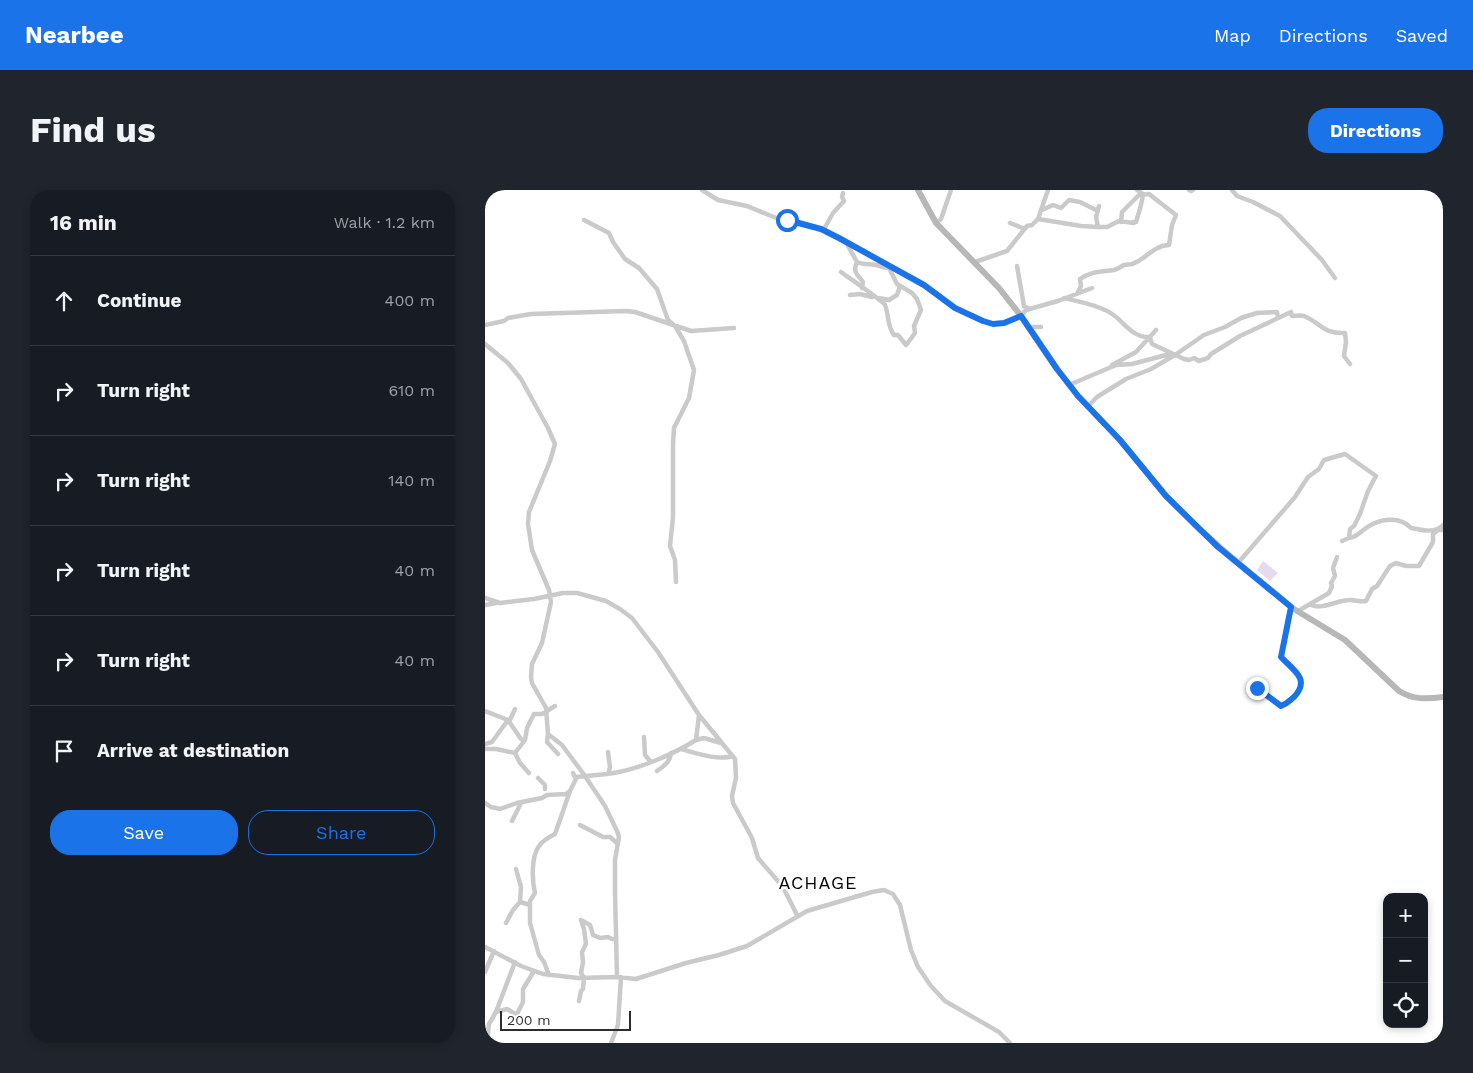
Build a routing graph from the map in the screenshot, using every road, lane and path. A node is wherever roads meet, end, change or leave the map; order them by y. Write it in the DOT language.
graph roads {
  1 [pos="702,190"];
  2 [pos="918,190"];
  3 [pos="951,190"];
  4 [pos="1048,190"];
  5 [pos="1137,190"];
  6 [pos="1189,190"];
  7 [pos="1193,190"];
  8 [pos="1232,190"];
  9 [pos="843,193"];
  10 [pos="1143,194"];
  11 [pos="1043,210"];
  12 [pos="1038,218"];
  13 [pos="584,220"];
  14 [pos="1121,222"];
  15 [pos="936,223"];
  16 [pos="1011,224"];
  17 [pos="1099,227"];
  18 [pos="821,229"];
  19 [pos="1025,229"];
  20 [pos="846,243"];
  21 [pos="857,262"];
  22 [pos="975,262"];
  23 [pos="1017,266"];
  24 [pos="841,272"];
  25 [pos="1335,278"];
  26 [pos="900,286"];
  27 [pos="862,288"];
  28 [pos="1092,288"];
  29 [pos="1077,294"];
  30 [pos="850,295"];
  31 [pos="879,298"];
  32 [pos="1064,298"];
  33 [pos="1029,309"];
  34 [pos="1021,316"];
  35 [pos="1278,318"];
  36 [pos="485,325"];
  37 [pos="675,326"];
  38 [pos="1028,327"];
  39 [pos="1041,327"];
  40 [pos="735,328"];
  41 [pos="1156,330"];
  42 [pos="1150,337"];
  43 [pos="485,344"];
  44 [pos="1173,355"];
  45 [pos="1350,364"];
  46 [pos="1103,371"];
  47 [pos="1069,385"];
  48 [pos="1088,406"];
  49 [pos="1443,525"];
  50 [pos="1441,530"];
  51 [pos="1349,538"];
  52 [pos="1342,541"];
  53 [pos="1337,557"];
  54 [pos="1238,563"];
  55 [pos="676,582"];
  56 [pos="550,595"];
  57 [pos="485,598"];
  58 [pos="500,602"];
  59 [pos="485,605"];
  60 [pos="1311,605"];
  61 [pos="1291,607"];
  62 [pos="1297,611"];
  63 [pos="1257,688"];
  64 [pos="1443,697"];
  65 [pos="555,706"];
  66 [pos="515,709"];
  67 [pos="485,711"];
  68 [pos="528,711"];
  69 [pos="546,712"];
  70 [pos="534,714"];
  71 [pos="699,715"];
  72 [pos="508,721"];
  73 [pos="550,735"];
  74 [pos="644,737"];
  75 [pos="521,739"];
  76 [pos="696,740"];
  77 [pos="485,744"];
  78 [pos="723,744"];
  79 [pos="485,749"];
  80 [pos="681,749"];
  81 [pos="609,752"];
  82 [pos="515,753"];
  83 [pos="671,753"];
  84 [pos="557,754"];
  85 [pos="733,756"];
  86 [pos="651,762"];
  87 [pos="657,771"];
  88 [pos="529,773"];
  89 [pos="608,774"];
  90 [pos="585,776"];
  91 [pos="538,778"];
  92 [pos="540,788"];
  93 [pos="545,789"];
  94 [pos="570,791"];
  95 [pos="551,794"];
  96 [pos="485,803"];
  97 [pos="521,803"];
  98 [pos="512,821"];
  99 [pos="580,825"];
  100 [pos="618,844"];
  101 [pos="516,869"];
  102 [pos="520,902"];
  103 [pos="530,905"];
  104 [pos="797,915"];
  105 [pos="506,924"];
  106 [pos="616,939"];
  107 [pos="485,947"];
  108 [pos="494,951"];
  109 [pos="515,962"];
  110 [pos="534,971"];
  111 [pos="485,972"];
  112 [pos="549,975"];
  113 [pos="619,977"];
  114 [pos="584,978"];
  115 [pos="579,1001"];
  116 [pos="496,1012"];
  117 [pos="487,1023"];
  118 [pos="487,1043"];
  119 [pos="611,1043"];
  120 [pos="1010,1043"];
  1 -- 18 [label="street"];
  2 -- 15 [label="street"];
  3 -- 15 [label="street"];
  4 -- 12 [label="street"];
  5 -- 10 [label="street"];
  6 -- 7 [label="street"];
  8 -- 25 [label="street"];
  9 -- 18 [label="street"];
  10 -- 14 [label="street"];
  10 -- 14 [label="street"];
  10 -- 29 [label="street"];
  11 -- 17 [label="street"];
  12 -- 17 [label="street"];
  12 -- 19 [label="street"];
  13 -- 37 [label="street"];
  14 -- 17 [label="street"];
  15 -- 22 [label="street"];
  16 -- 19 [label="street"];
  18 -- 20 [label="street"];
  19 -- 22 [label="street"];
  20 -- 21 [label="street"];
  20 -- 34 [label="street"];
  21 -- 26 [label="street"];
  21 -- 27 [label="street"];
  22 -- 34 [label="street"];
  23 -- 33 [label="street"];
  24 -- 27 [label="street"];
  26 -- 31 [label="street"];
  26 -- 31 [label="street"];
  27 -- 31 [label="street"];
  28 -- 29 [label="street"];
  29 -- 32 [label="street"];
  30 -- 31 [label="street"];
  32 -- 33 [label="street"];
  32 -- 42 [label="street"];
  33 -- 34 [label="street"];
  34 -- 38 [label="street"];
  35 -- 44 [label="street"];
  35 -- 44 [label="street"];
  35 -- 45 [label="street"];
  36 -- 37 [label="street"];
  37 -- 40 [label="street"];
  37 -- 55 [label="street"];
  38 -- 39 [label="street"];
  38 -- 47 [label="street"];
  41 -- 42 [label="street"];
  42 -- 44 [label="street"];
  42 -- 46 [label="street"];
  43 -- 56 [label="street"];
  44 -- 46 [label="street"];
  44 -- 48 [label="street"];
  46 -- 47 [label="street"];
  47 -- 48 [label="street"];
  48 -- 54 [label="street"];
  49 -- 50 [label="street"];
  50 -- 51 [label="street"];
  50 -- 60 [label="street"];
  51 -- 52 [label="street"];
  51 -- 54 [label="street"];
  53 -- 60 [label="street"];
  54 -- 61 [label="street"];
  56 -- 58 [label="street"];
  56 -- 69 [label="street"];
  56 -- 71 [label="street"];
  57 -- 58 [label="street"];
  58 -- 59 [label="street"];
  60 -- 62 [label="street"];
  61 -- 62 [label="street"];
  61 -- 63 [label="street"];
  62 -- 64 [label="street"];
  65 -- 69 [label="street"];
  66 -- 72 [label="street"];
  67 -- 72 [label="street"];
  68 -- 70 [label="street"];
  69 -- 70 [label="street"];
  69 -- 73 [label="street"];
  70 -- 82 [label="street"];
  71 -- 76 [label="street"];
  71 -- 78 [label="street"];
  72 -- 75 [label="street"];
  72 -- 77 [label="street"];
  73 -- 84 [label="street"];
  73 -- 90 [label="street"];
  74 -- 86 [label="street"];
  76 -- 78 [label="street"];
  76 -- 80 [label="street"];
  78 -- 85 [label="street"];
  79 -- 82 [label="street"];
  80 -- 83 [label="street"];
  80 -- 85 [label="street"];
  81 -- 89 [label="street"];
  82 -- 88 [label="street"];
  83 -- 86 [label="street"];
  83 -- 87 [label="street"];
  85 -- 104 [label="street"];
  86 -- 89 [label="street"];
  89 -- 90 [label="street"];
  90 -- 94 [label="street"];
  90 -- 100 [label="street"];
  91 -- 93 [label="street"];
  92 -- 93 [label="street"];
  93 -- 95 [label="street"];
  94 -- 95 [label="street"];
  94 -- 103 [label="street"];
  95 -- 97 [label="street"];
  96 -- 97 [label="street"];
  97 -- 98 [label="street"];
  99 -- 100 [label="street"];
  100 -- 106 [label="street"];
  101 -- 102 [label="street"];
  102 -- 103 [label="street"];
  102 -- 105 [label="street"];
  103 -- 112 [label="street"];
  104 -- 113 [label="street"];
  104 -- 120 [label="street"];
  106 -- 113 [label="street"];
  106 -- 114 [label="street"];
  107 -- 108 [label="street"];
  108 -- 109 [label="street"];
  108 -- 111 [label="street"];
  109 -- 110 [label="street"];
  109 -- 116 [label="street"];
  110 -- 112 [label="street"];
  110 -- 116 [label="street"];
  112 -- 114 [label="street"];
  113 -- 114 [label="street"];
  113 -- 119 [label="street"];
  114 -- 115 [label="street"];
  116 -- 117 [label="street"];
  117 -- 118 [label="street"];
}
